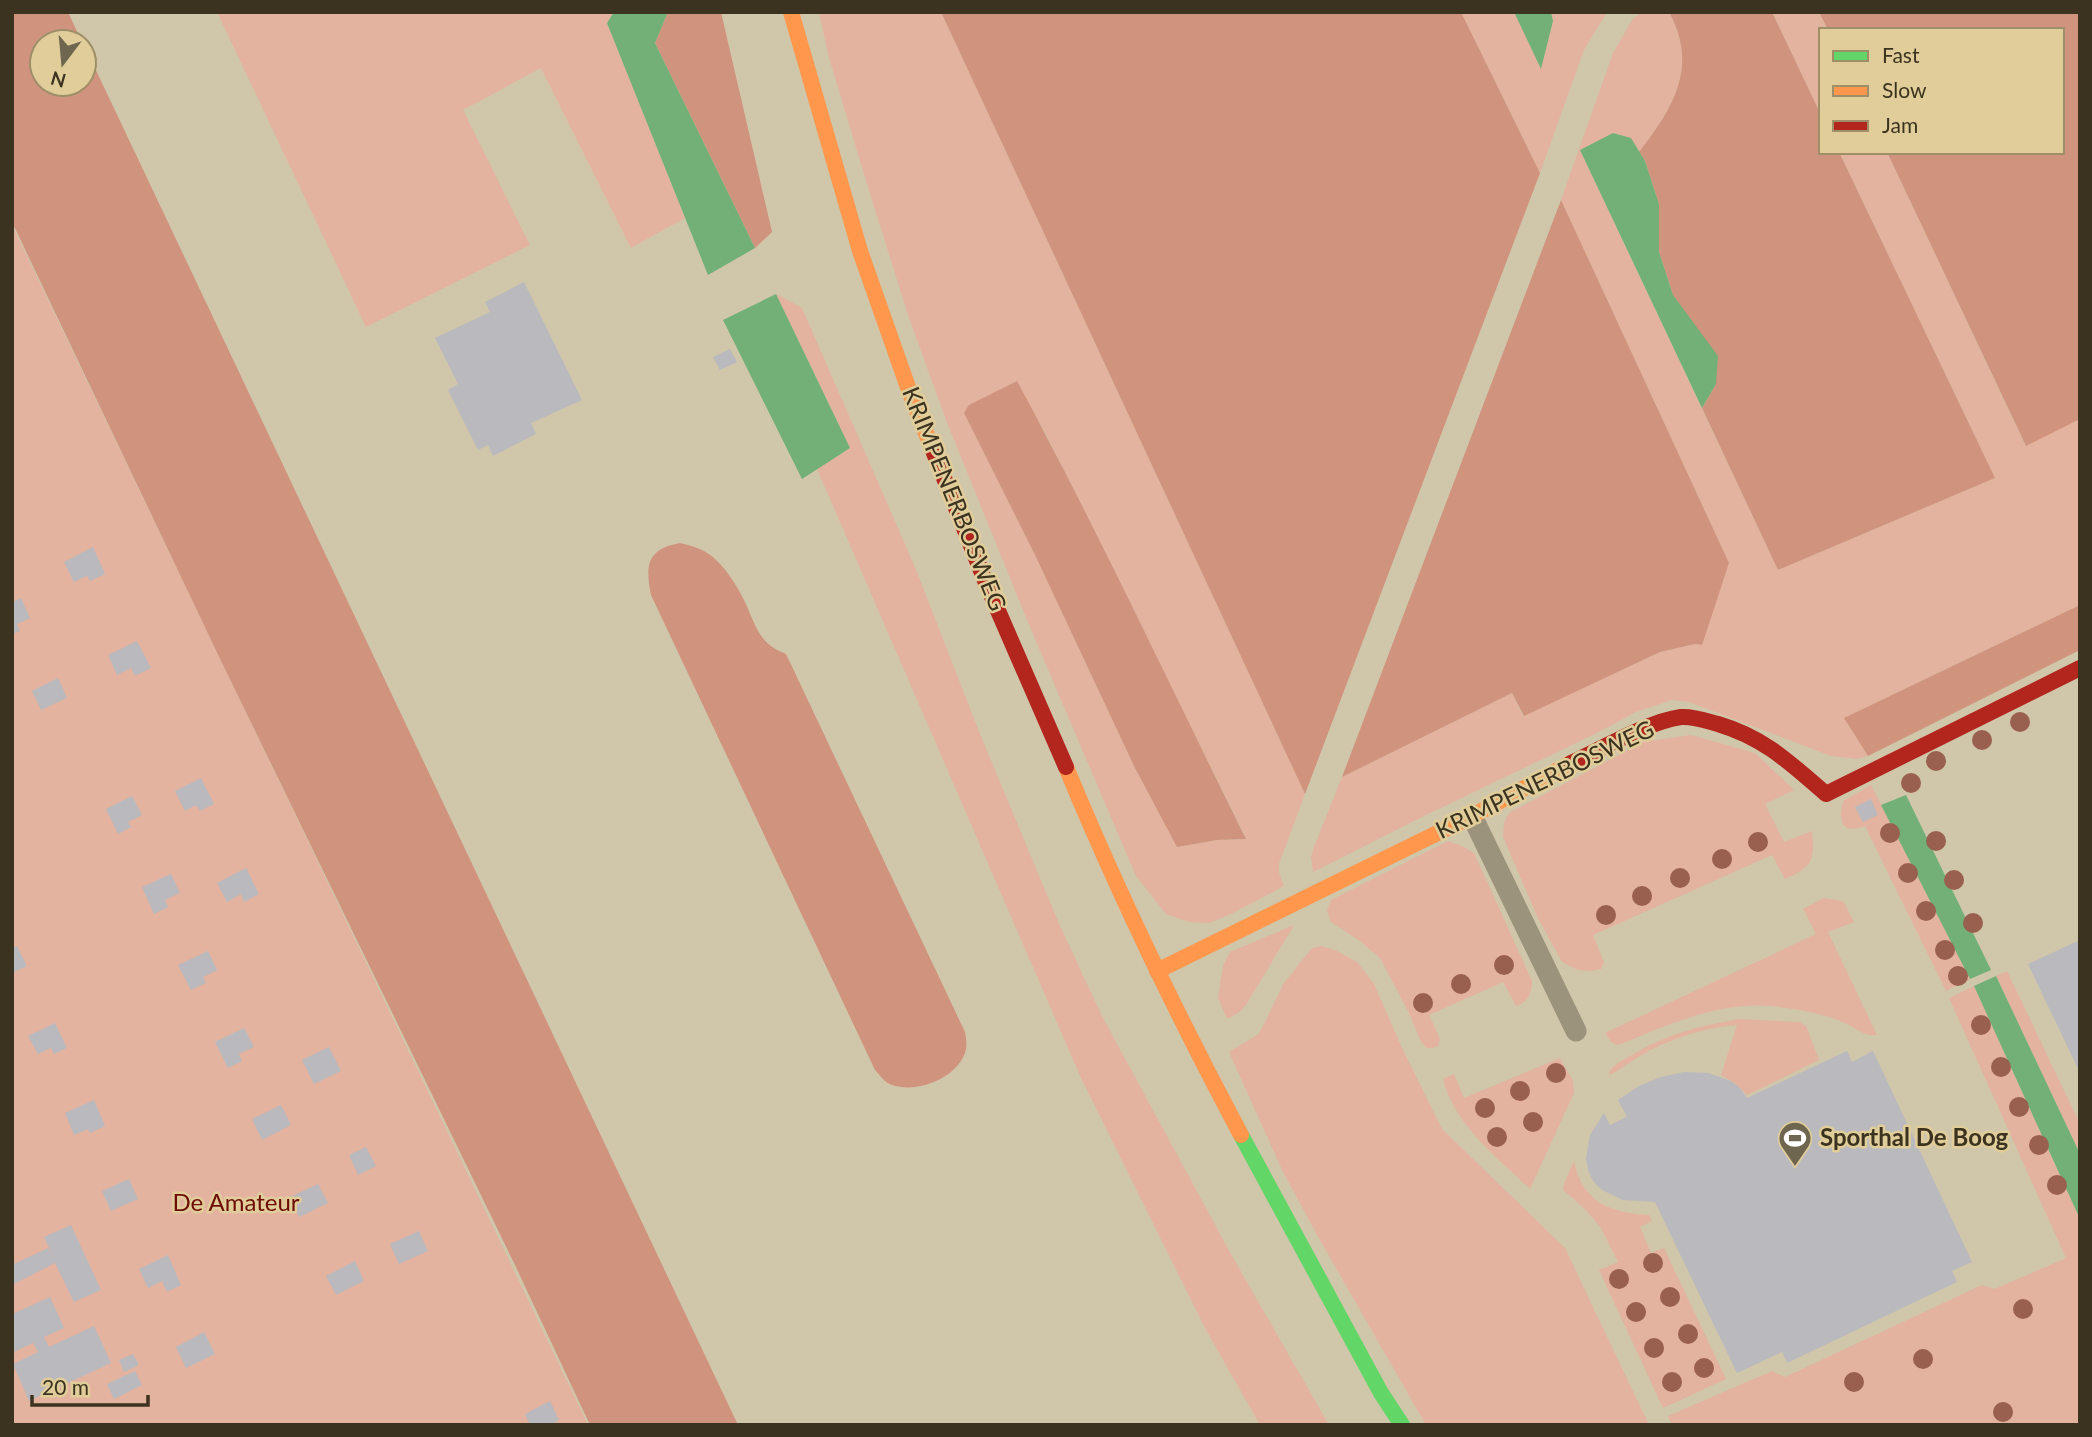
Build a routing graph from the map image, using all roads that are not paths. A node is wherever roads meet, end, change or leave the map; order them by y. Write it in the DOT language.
graph roads {
  1 [pos="791,12"];
  2 [pos="2080,668"];
  3 [pos="1472,816"];
  4 [pos="1157,971"];
  5 [pos="1576,1031"];
  6 [pos="1402,1425"];
  1 -- 4 [label="main road, KRIMPENERBOSWEG"];
  2 -- 3 [label="main road, KRIMPENERBOSWEG"];
  3 -- 4 [label="main road, KRIMPENERBOSWEG"];
  3 -- 5 [label="lane"];
  4 -- 6 [label="main road, KRIMPENERBOSWEG"];
}
